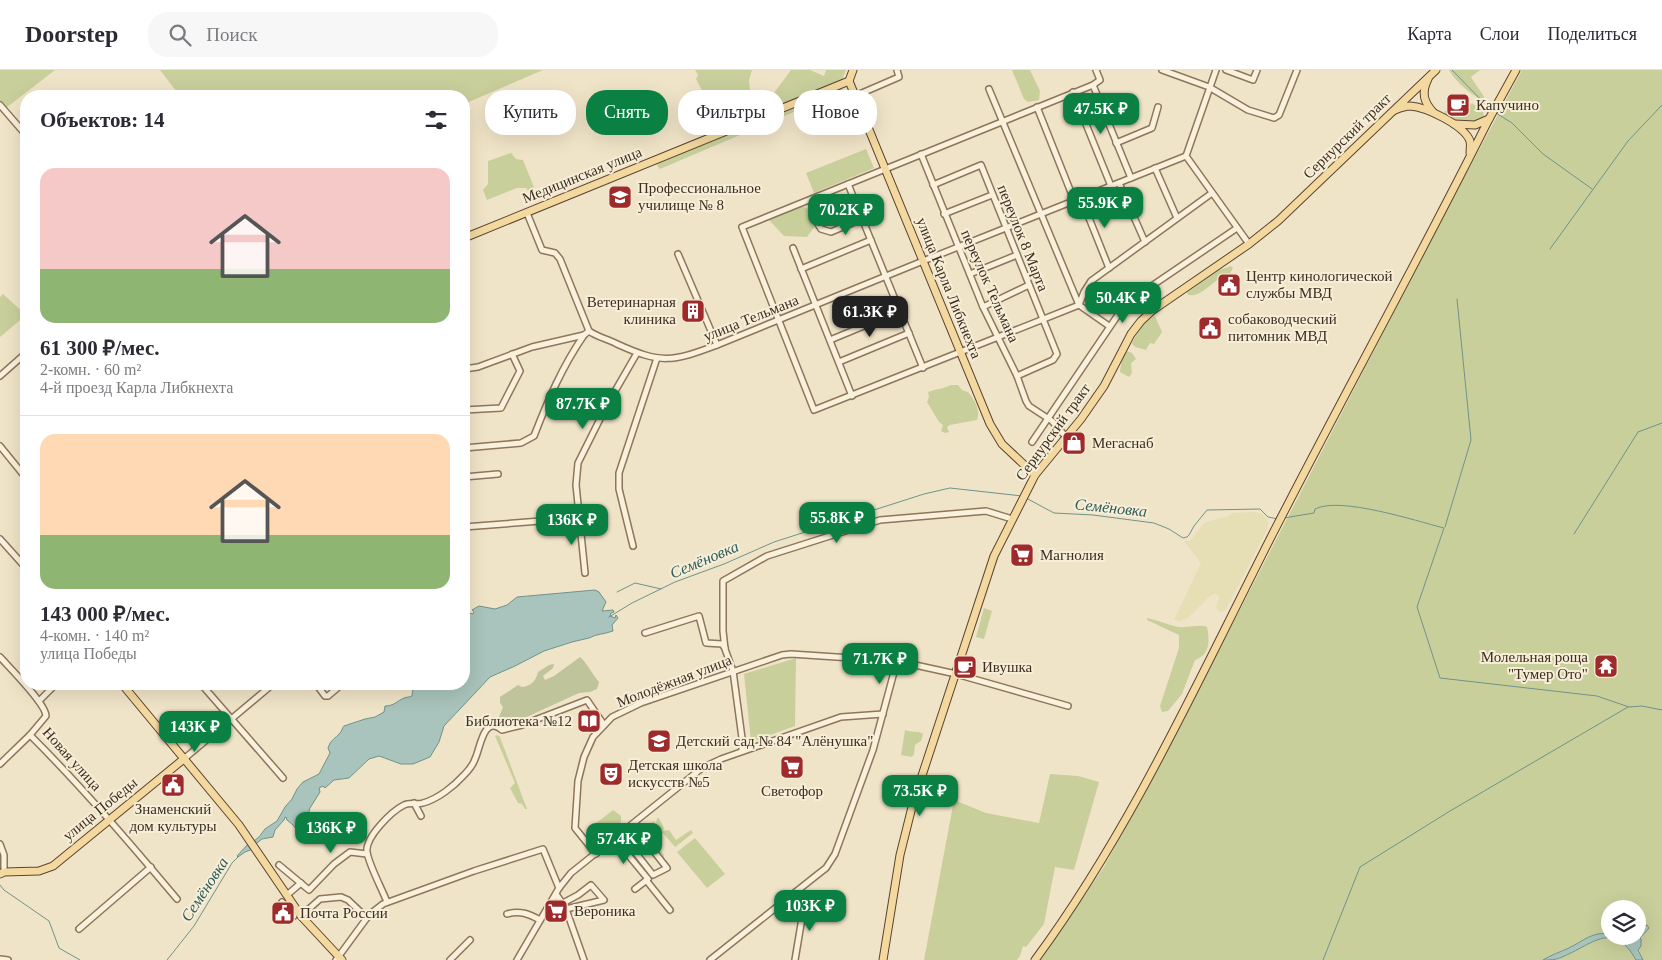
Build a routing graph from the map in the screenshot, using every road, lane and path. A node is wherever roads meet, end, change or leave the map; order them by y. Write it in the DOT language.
graph roads {
  1 [pos="854,70"];
  2 [pos="897,70"];
  3 [pos="1096,70"];
  4 [pos="1162,70"];
  5 [pos="1216,70"];
  6 [pos="1226,70"];
  7 [pos="1257,70"];
  8 [pos="1297,70"];
  9 [pos="1436,70"];
  10 [pos="1516,70"];
  11 [pos="1429,77"];
  12 [pos="849,81"];
  13 [pos="1093,84"];
  14 [pos="1209,87"];
  15 [pos="989,89"];
  16 [pos="853,90"];
  17 [pos="870,90"];
  18 [pos="1073,92"];
  19 [pos="0,105"];
  20 [pos="1158,106"];
  21 [pos="1037,107"];
  22 [pos="1392,111"];
  23 [pos="1433,112"];
  24 [pos="1489,119"];
  25 [pos="1002,121"];
  26 [pos="1454,124"];
  27 [pos="20,128"];
  28 [pos="871,135"];
  29 [pos="1116,143"];
  30 [pos="921,154"];
  31 [pos="1186,156"];
  32 [pos="1468,161"];
  33 [pos="1155,168"];
  34 [pos="885,169"];
  35 [pos="1131,178"];
  36 [pos="1119,183"];
  37 [pos="848,184"];
  38 [pos="933,185"];
  39 [pos="1111,186"];
  40 [pos="1212,193"];
  41 [pos="992,194"];
  42 [pos="820,196"];
  43 [pos="1082,198"];
  44 [pos="1074,200"];
  45 [pos="527,213"];
  46 [pos="944,214"];
  47 [pos="1041,214"];
  48 [pos="1177,218"];
  49 [pos="862,219"];
  50 [pos="1005,228"];
  51 [pos="1237,228"];
  52 [pos="470,236"];
  53 [pos="871,240"];
  54 [pos="1145,242"];
  55 [pos="1248,244"];
  56 [pos="958,247"];
  57 [pos="793,248"];
  58 [pos="678,254"];
  59 [pos="1016,255"];
  60 [pos="923,261"];
  61 [pos="1109,268"];
  62 [pos="801,269"];
  63 [pos="970,274"];
  64 [pos="886,276"];
  65 [pos="1029,285"];
  66 [pos="816,305"];
  67 [pos="1079,305"];
  68 [pos="983,307"];
  69 [pos="900,311"];
  70 [pos="780,319"];
  71 [pos="1043,319"];
  72 [pos="1109,326"];
  73 [pos="586,333"];
  74 [pos="909,333"];
  75 [pos="998,337"];
  76 [pos="830,340"];
  77 [pos="717,345"];
  78 [pos="961,353"];
  79 [pos="512,354"];
  80 [pos="637,354"];
  81 [pos="20,358"];
  82 [pos="657,358"];
  83 [pos="839,362"];
  84 [pos="470,368"];
  85 [pos="923,368"];
  86 [pos="0,376"];
  87 [pos="1018,376"];
  88 [pos="852,396"];
  89 [pos="470,410"];
  90 [pos="1048,418"];
  91 [pos="1066,437"];
  92 [pos="1032,442"];
  93 [pos="0,446"];
  94 [pos="470,447"];
  95 [pos="20,471"];
  96 [pos="498,474"];
  97 [pos="470,476"];
  98 [pos="1034,476"];
  99 [pos="580,518"];
  100 [pos="1012,519"];
  101 [pos="470,527"];
  102 [pos="0,539"];
  103 [pos="633,546"];
  104 [pos="20,561"];
  105 [pos="585,573"];
  106 [pos="646,633"];
  107 [pos="725,648"];
  108 [pos="0,657"];
  109 [pos="896,661"];
  110 [pos="733,671"];
  111 [pos="956,674"];
  112 [pos="20,680"];
  113 [pos="29,690"];
  114 [pos="50,690"];
  115 [pos="127,690"];
  116 [pos="206,690"];
  117 [pos="265,690"];
  118 [pos="320,690"];
  119 [pos="335,690"];
  120 [pos="39,701"];
  121 [pos="1068,706"];
  122 [pos="883,714"];
  123 [pos="231,719"];
  124 [pos="604,725"];
  125 [pos="30,735"];
  126 [pos="742,752"];
  127 [pos="185,758"];
  128 [pos="0,764"];
  129 [pos="283,778"];
  130 [pos="414,804"];
  131 [pos="421,816"];
  132 [pos="110,819"];
  133 [pos="633,825"];
  134 [pos="621,834"];
  135 [pos="616,839"];
  136 [pos="0,844"];
  137 [pos="367,854"];
  138 [pos="596,854"];
  139 [pos="279,865"];
  140 [pos="151,867"];
  141 [pos="2,873"];
  142 [pos="649,878"];
  143 [pos="301,883"];
  144 [pos="636,889"];
  145 [pos="558,891"];
  146 [pos="287,896"];
  147 [pos="177,898"];
  148 [pos="805,900"];
  149 [pos="282,902"];
  150 [pos="387,902"];
  151 [pos="563,903"];
  152 [pos="566,909"];
  153 [pos="670,910"];
  154 [pos="507,914"];
  155 [pos="298,916"];
  156 [pos="367,918"];
  157 [pos="540,920"];
  158 [pos="79,929"];
  159 [pos="470,940"];
  160 [pos="0,959"];
  161 [pos="339,959"];
  162 [pos="8,960"];
  163 [pos="450,960"];
  164 [pos="516,960"];
  165 [pos="584,960"];
  166 [pos="710,960"];
  167 [pos="795,960"];
  168 [pos="883,960"];
  169 [pos="1035,960"];
  1 -- 12 [label="main road"];
  2 -- 17 [label="street"];
  3 -- 13 [label="street"];
  4 -- 14 [label="street"];
  5 -- 14 [label="street"];
  6 -- 7 [label="street"];
  8 -- 14 [label="street"];
  9 -- 11 [label="main road, Сернурский тракт"];
  10 -- 24 [label="main road"];
  11 -- 22 [label="main road, Сернурский тракт"];
  11 -- 23 [label="main road"];
  12 -- 16 [label="main road, улица Карла Либкнехта"];
  12 -- 45 [label="main road, Медицинская улица"];
  13 -- 18 [label="street"];
  13 -- 29 [label="street"];
  14 -- 31 [label="street"];
  15 -- 25 [label="street"];
  18 -- 21 [label="street"];
  18 -- 39 [label="street"];
  19 -- 27 [label="street"];
  20 -- 29 [label="street"];
  21 -- 25 [label="street"];
  21 -- 44 [label="street"];
  22 -- 23 [label="main road"];
  22 -- 55 [label="main road, Сернурский тракт"];
  23 -- 26 [label="main road"];
  24 -- 26 [label="main road"];
  24 -- 32 [label="main road"];
  25 -- 30 [label="street"];
  25 -- 47 [label="street"];
  26 -- 32 [label="main road"];
  28 -- 34 [label="main road, улица Карла Либкнехта"];
  29 -- 35 [label="street"];
  30 -- 34 [label="street"];
  30 -- 38 [label="street, переулок Тельмана"];
  31 -- 33 [label="street, улица Тельмана"];
  31 -- 40 [label="street"];
  32 -- 169 [label="main road"];
  33 -- 35 [label="street, улица Тельмана"];
  33 -- 48 [label="street"];
  34 -- 37 [label="street"];
  34 -- 60 [label="main road, улица Карла Либкнехта"];
  35 -- 36 [label="street, улица Тельмана"];
  36 -- 39 [label="street, улица Тельмана"];
  36 -- 54 [label="street"];
  37 -- 42 [label="street"];
  37 -- 49 [label="street"];
  38 -- 41 [label="street, переулок 8 Марта"];
  38 -- 46 [label="street, переулок Тельмана"];
  39 -- 43 [label="street, улица Тельмана"];
  40 -- 48 [label="street"];
  40 -- 51 [label="street"];
  41 -- 46 [label="street"];
  41 -- 50 [label="street, переулок 8 Марта"];
  42 -- 49 [label="street"];
  42 -- 70 [label="street"];
  43 -- 44 [label="street, улица Тельмана"];
  43 -- 61 [label="street"];
  44 -- 47 [label="street, улица Тельмана"];
  45 -- 52 [label="main road, Медицинская улица"];
  45 -- 73 [label="street"];
  46 -- 56 [label="street, переулок Тельмана"];
  47 -- 50 [label="street, улица Тельмана"];
  47 -- 67 [label="street"];
  48 -- 54 [label="street"];
  49 -- 53 [label="street"];
  50 -- 56 [label="street, улица Тельмана"];
  50 -- 59 [label="street, переулок 8 Марта"];
  51 -- 55 [label="street"];
  51 -- 72 [label="street"];
  53 -- 62 [label="street"];
  53 -- 64 [label="street"];
  54 -- 61 [label="street"];
  55 -- 91 [label="main road, Сернурский тракт"];
  56 -- 60 [label="street, улица Тельмана"];
  56 -- 63 [label="street, переулок Тельмана"];
  57 -- 62 [label="street"];
  58 -- 77 [label="street"];
  59 -- 63 [label="street"];
  59 -- 65 [label="street, переулок 8 Марта"];
  60 -- 64 [label="street, улица Тельмана"];
  60 -- 78 [label="main road, улица Карла Либкнехта"];
  61 -- 67 [label="street"];
  62 -- 66 [label="street"];
  63 -- 68 [label="street, переулок Тельмана"];
  64 -- 66 [label="street, улица Тельмана"];
  64 -- 69 [label="street"];
  65 -- 68 [label="street"];
  65 -- 71 [label="street, переулок 8 Марта"];
  66 -- 70 [label="street, улица Тельмана"];
  66 -- 76 [label="street"];
  67 -- 71 [label="street"];
  67 -- 72 [label="street"];
  68 -- 75 [label="street, переулок Тельмана"];
  69 -- 74 [label="street"];
  69 -- 76 [label="street"];
  70 -- 77 [label="street, улица Тельмана"];
  70 -- 88 [label="street"];
  71 -- 75 [label="street"];
  71 -- 87 [label="street, переулок 8 Марта"];
  72 -- 90 [label="street"];
  73 -- 79 [label="street"];
  73 -- 80 [label="street, улица Тельмана"];
  73 -- 94 [label="street"];
  74 -- 83 [label="street"];
  74 -- 85 [label="street"];
  75 -- 78 [label="street"];
  75 -- 87 [label="street, переулок Тельмана"];
  76 -- 83 [label="street"];
  77 -- 82 [label="street, улица Тельмана"];
  78 -- 85 [label="street"];
  78 -- 98 [label="main road, улица Карла Либкнехта"];
  79 -- 84 [label="street"];
  79 -- 89 [label="street"];
  80 -- 82 [label="street, улица Тельмана"];
  80 -- 99 [label="street"];
  81 -- 86 [label="street"];
  82 -- 103 [label="street"];
  83 -- 88 [label="street"];
  85 -- 88 [label="street"];
  87 -- 90 [label="street, переулок Тельмана"];
  90 -- 91 [label="street, переулок Тельмана"];
  90 -- 92 [label="street"];
  91 -- 98 [label="main road, Сернурский тракт"];
  93 -- 95 [label="street"];
  96 -- 97 [label="street"];
  98 -- 100 [label="main road, Сернурский тракт"];
  99 -- 101 [label="street"];
  99 -- 105 [label="street"];
  100 -- 107 [label="street"];
  100 -- 111 [label="main road, Сернурский тракт"];
  102 -- 104 [label="street"];
  106 -- 107 [label="street"];
  107 -- 110 [label="street"];
  108 -- 112 [label="street"];
  109 -- 110 [label="street, Молодёжная улица"];
  109 -- 111 [label="street, Молодёжная улица"];
  109 -- 122 [label="street"];
  110 -- 124 [label="street, Молодёжная улица"];
  110 -- 126 [label="street"];
  111 -- 121 [label="street, Молодёжная улица"];
  111 -- 168 [label="main road, Сернурский тракт"];
  113 -- 120 [label="street"];
  114 -- 120 [label="street"];
  115 -- 127 [label="main road"];
  116 -- 123 [label="street"];
  117 -- 123 [label="street, улица Победы"];
  118 -- 119 [label="street"];
  120 -- 125 [label="street, Новая улица"];
  122 -- 126 [label="street"];
  122 -- 166 [label="street"];
  123 -- 127 [label="street, улица Победы"];
  123 -- 129 [label="street"];
  124 -- 130 [label="street"];
  124 -- 138 [label="street, Молодёжная улица"];
  125 -- 128 [label="street"];
  125 -- 132 [label="street, Новая улица"];
  126 -- 133 [label="street"];
  127 -- 132 [label="main road, улица Победы"];
  127 -- 146 [label="main road"];
  130 -- 131 [label="street"];
  130 -- 137 [label="street"];
  132 -- 140 [label="street, Новая улица"];
  132 -- 141 [label="main road, улица Победы"];
  133 -- 134 [label="street"];
  133 -- 142 [label="street"];
  134 -- 135 [label="street"];
  134 -- 142 [label="street"];
  135 -- 138 [label="street"];
  135 -- 142 [label="street"];
  136 -- 141 [label="street"];
  137 -- 143 [label="street"];
  137 -- 150 [label="street"];
  138 -- 145 [label="street"];
  139 -- 143 [label="street"];
  140 -- 147 [label="street, Новая улица"];
  140 -- 158 [label="street"];
  142 -- 144 [label="street"];
  142 -- 153 [label="street"];
  143 -- 146 [label="street"];
  145 -- 150 [label="street"];
  145 -- 151 [label="street"];
  145 -- 157 [label="street"];
  146 -- 155 [label="main road"];
  148 -- 167 [label="street"];
  149 -- 155 [label="street"];
  150 -- 156 [label="street"];
  151 -- 152 [label="street"];
  151 -- 152 [label="street"];
  152 -- 165 [label="street"];
  154 -- 157 [label="street"];
  155 -- 156 [label="street"];
  155 -- 161 [label="main road"];
  156 -- 161 [label="street"];
  157 -- 164 [label="street"];
  159 -- 163 [label="street"];
  160 -- 162 [label="street"];
}
